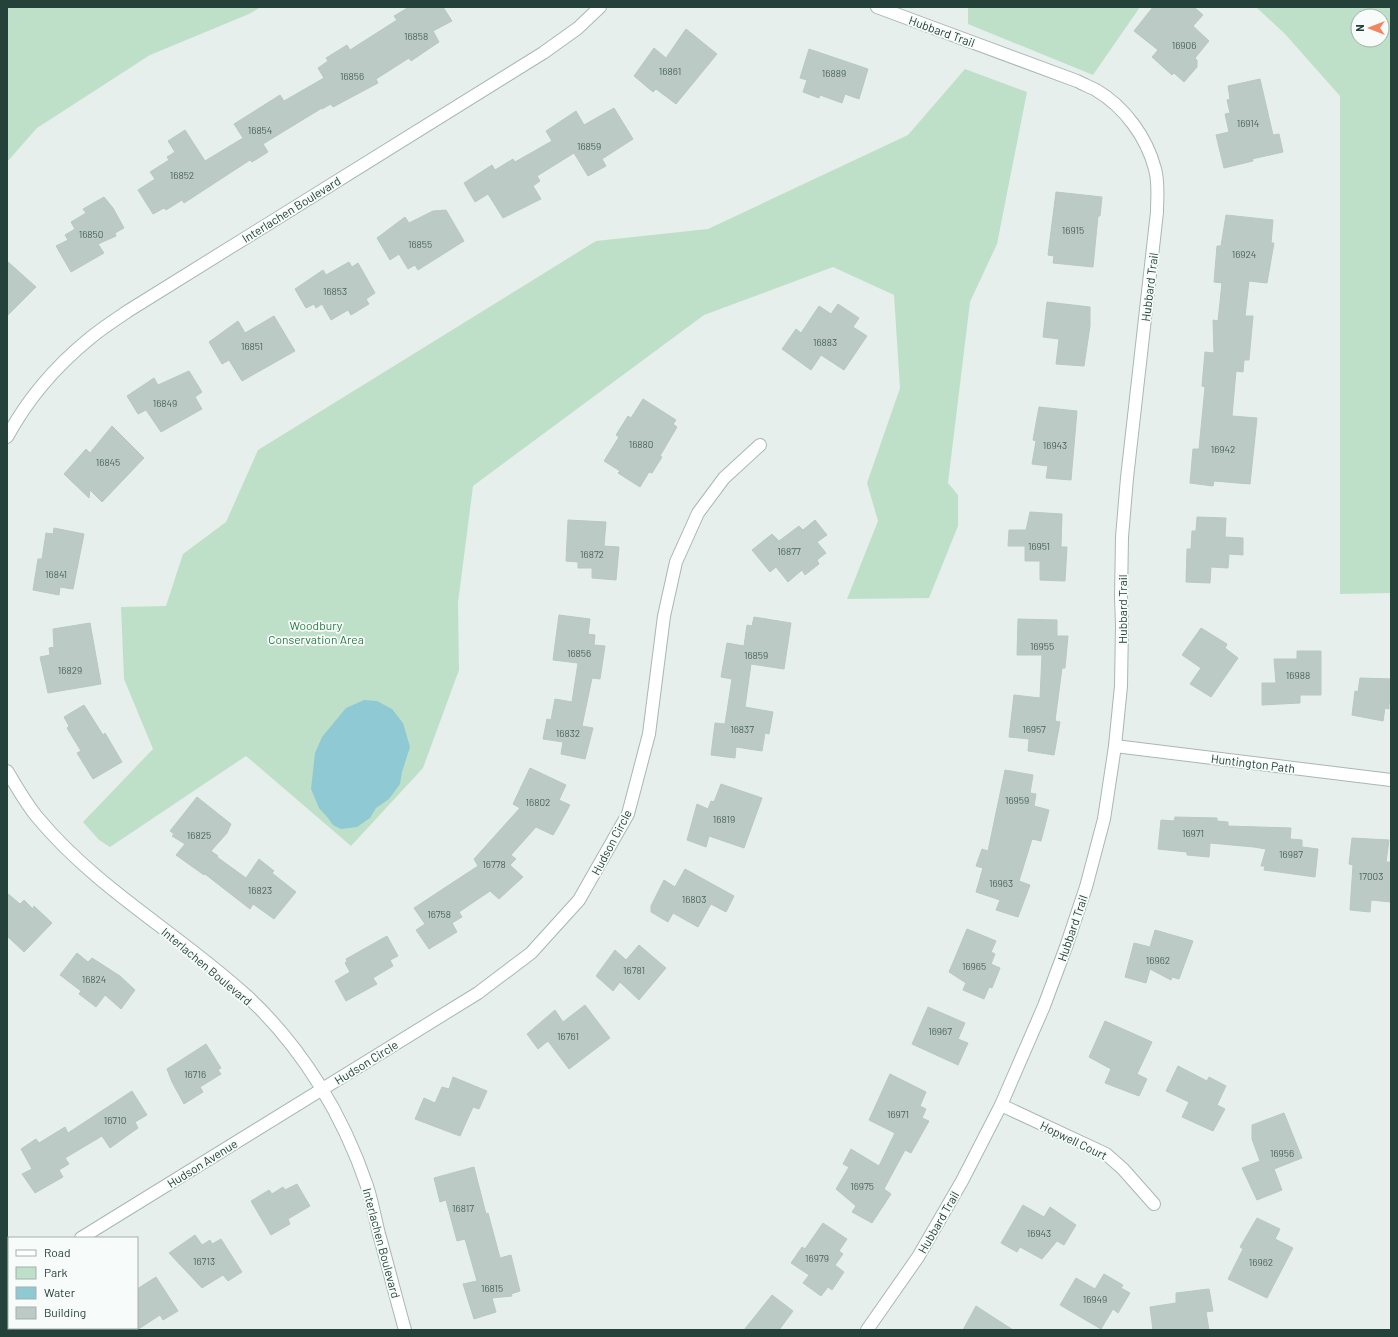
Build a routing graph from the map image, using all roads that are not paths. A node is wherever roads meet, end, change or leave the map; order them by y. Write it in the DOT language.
graph roads {
  1 [pos="600,7"];
  2 [pos="877,7"];
  3 [pos="7,437"];
  4 [pos="760,445"];
  5 [pos="1115,746"];
  6 [pos="7,771"];
  7 [pos="1391,780"];
  8 [pos="322,1088"];
  9 [pos="1001,1105"];
  10 [pos="1154,1204"];
  11 [pos="83,1237"];
  12 [pos="405,1330"];
  13 [pos="867,1330"];
  1 -- 3 [label="street, Interlachen Boulevard"];
  2 -- 5 [label="street, Hubbard Trail"];
  4 -- 8 [label="street, Hudson Circle"];
  5 -- 7 [label="street, Huntington Path"];
  5 -- 9 [label="street, Hubbard Trail"];
  6 -- 8 [label="street, Interlachen Boulevard"];
  8 -- 11 [label="street, Hudson Avenue"];
  8 -- 12 [label="street, Interlachen Boulevard"];
  9 -- 10 [label="street, Hopwell Court"];
  9 -- 13 [label="street, Hubbard Trail"];
}
